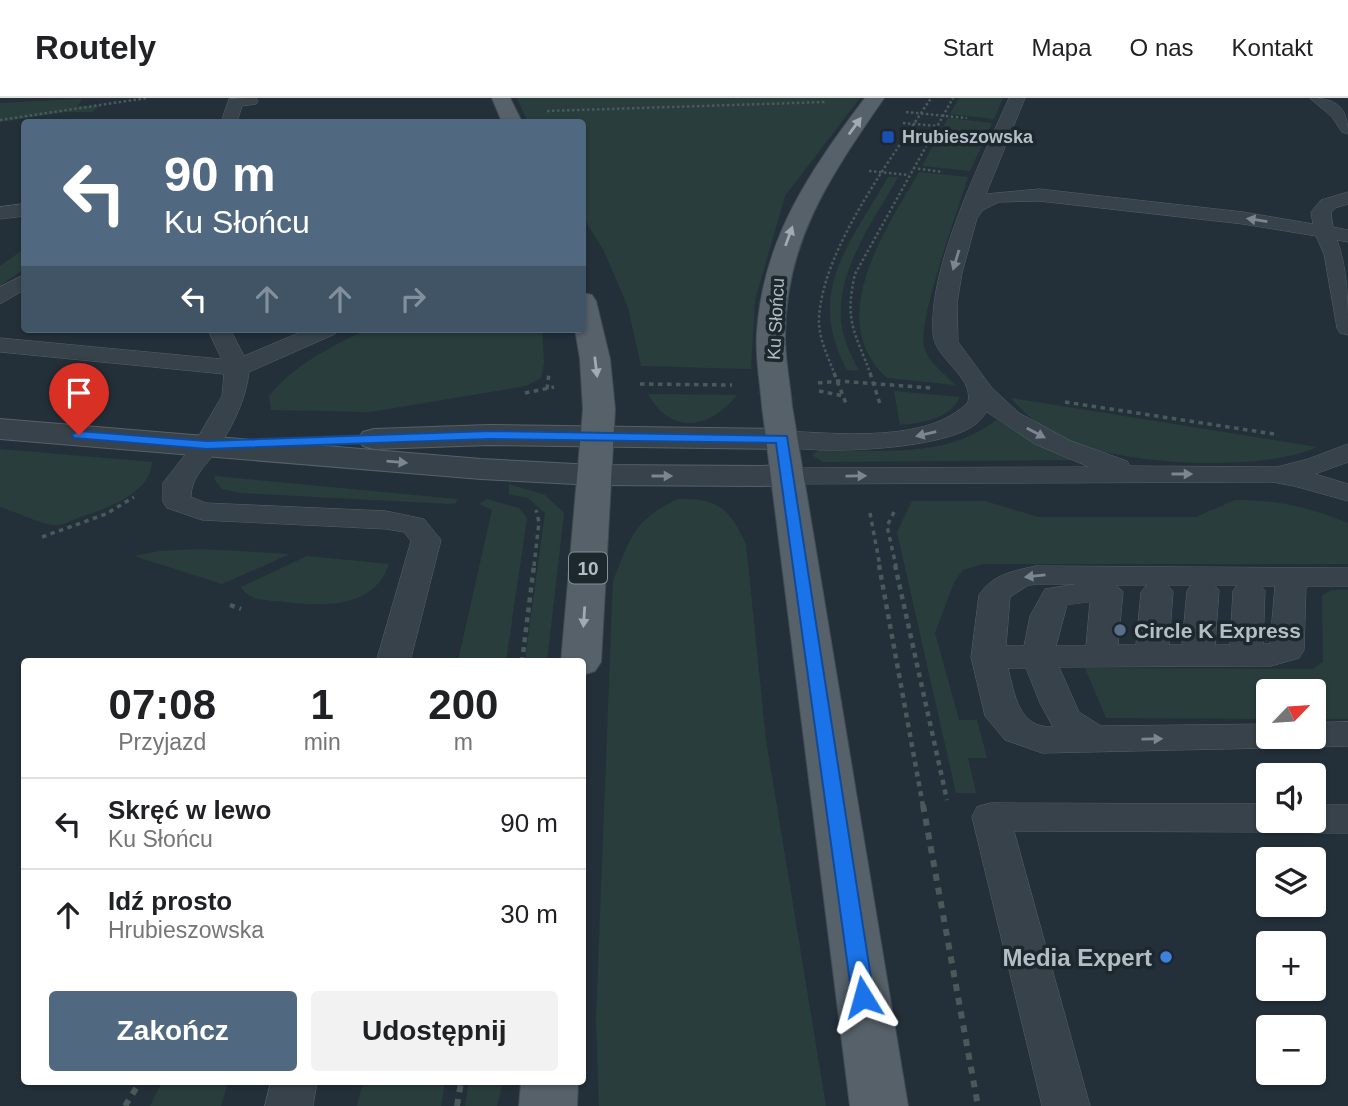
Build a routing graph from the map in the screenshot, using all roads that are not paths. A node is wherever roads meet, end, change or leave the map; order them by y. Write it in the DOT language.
graph roads {
  1 [pos="1017,98"];
  2 [pos="1318,98"];
  3 [pos="250,101"];
  4 [pos="872,102"];
  5 [pos="230,119"];
  6 [pos="1348,129"];
  7 [pos="985,172"];
  8 [pos="1040,195"];
  9 [pos="1348,198"];
  10 [pos="21,210"];
  11 [pos="0,213"];
  12 [pos="970,215"];
  13 [pos="1324,233"];
  14 [pos="1348,236"];
  15 [pos="21,283"];
  16 [pos="0,297"];
  17 [pos="586,316"];
  18 [pos="1348,328"];
  19 [pos="221,333"];
  20 [pos="318,333"];
  21 [pos="0,345"];
  22 [pos="237,368"];
  23 [pos="982,392"];
  24 [pos="0,429"];
  25 [pos="597,435"];
  26 [pos="207,445"];
  27 [pos="1348,452"];
  28 [pos="785,458"];
  29 [pos="1272,474"];
  30 [pos="594,475"];
  31 [pos="1139,475"];
  32 [pos="1348,493"];
  33 [pos="1348,577"];
  34 [pos="1292,583"];
  35 [pos="1203,591"];
  36 [pos="1249,591"];
  37 [pos="1107,592"];
  38 [pos="1157,592"];
  39 [pos="1101,656"];
  40 [pos="1152,656"];
  41 [pos="1198,656"];
  42 [pos="1246,656"];
  43 [pos="988,657"];
  44 [pos="1040,657"];
  45 [pos="394,658"];
  46 [pos="580,658"];
  47 [pos="1348,734"];
  48 [pos="1326,735"];
  49 [pos="1256,736"];
  50 [pos="1102,740"];
  51 [pos="1256,818"];
  52 [pos="1326,819"];
  53 [pos="1348,819"];
  54 [pos="293,1085"];
  55 [pos="550,1085"];
  56 [pos="289,1106"];
  57 [pos="548,1106"];
  58 [pos="879,1106"];
  59 [pos="1066,1106"];
  1 -- 7 [label="lane"];
  2 -- 6 [label="lane"];
  3 -- 5 [label="lane"];
  28 -- 4 [label="main road, Ku Słońcu, one-way"];
  7 -- 8 [label="lane"];
  7 -- 12 [label="lane"];
  8 -- 12 [label="lane"];
  13 -- 8 [label="lane, one-way"];
  9 -- 13 [label="lane"];
  10 -- 11 [label="lane"];
  12 -- 23 [label="lane, one-way"];
  13 -- 14 [label="lane"];
  13 -- 18 [label="lane"];
  15 -- 16 [label="lane"];
  17 -- 25 [label="main road, 10, one-way"];
  19 -- 22 [label="lane"];
  20 -- 22 [label="lane"];
  21 -- 22 [label="lane"];
  22 -- 26 [label="lane"];
  23 -- 28 [label="lane, one-way"];
  23 -- 31 [label="lane, one-way"];
  24 -- 26 [label="street"];
  25 -- 26 [label="street"];
  25 -- 28 [label="street"];
  25 -- 30 [label="main road, 10"];
  26 -- 30 [label="street, one-way"];
  26 -- 45 [label="lane"];
  27 -- 29 [label="lane"];
  30 -- 28 [label="street, one-way"];
  28 -- 31 [label="lane, one-way"];
  28 -- 58 [label="main road, Ku Słońcu"];
  31 -- 29 [label="lane, one-way"];
  29 -- 32 [label="lane"];
  30 -- 46 [label="main road, 10, one-way"];
  33 -- 34 [label="lane"];
  34 -- 36 [label="lane"];
  34 -- 42 [label="lane"];
  34 -- 43 [label="lane, one-way"];
  35 -- 36 [label="lane"];
  35 -- 38 [label="lane"];
  35 -- 41 [label="lane"];
  36 -- 42 [label="lane"];
  37 -- 38 [label="lane"];
  37 -- 39 [label="lane"];
  37 -- 44 [label="lane"];
  38 -- 40 [label="lane"];
  39 -- 40 [label="lane"];
  39 -- 44 [label="lane"];
  40 -- 41 [label="lane"];
  41 -- 42 [label="lane"];
  43 -- 44 [label="lane"];
  43 -- 50 [label="lane"];
  44 -- 50 [label="lane"];
  47 -- 48 [label="lane"];
  50 -- 49 [label="lane, one-way"];
  51 -- 59 [label="lane"];
  52 -- 53 [label="lane"];
  54 -- 56 [label="lane"];
  55 -- 57 [label="main road"];
}
